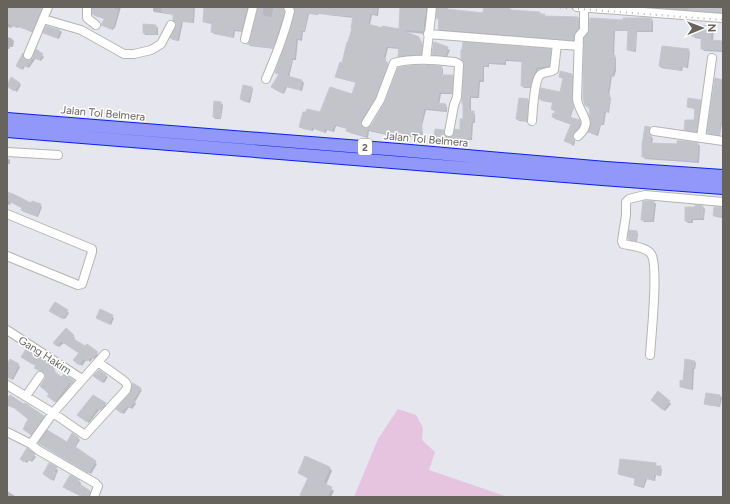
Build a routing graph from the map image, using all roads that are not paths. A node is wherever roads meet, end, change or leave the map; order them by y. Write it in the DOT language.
graph roads {
  1 [pos="48,7"];
  2 [pos="87,7"];
  3 [pos="253,7"];
  4 [pos="288,7"];
  5 [pos="432,7"];
  6 [pos="580,7"];
  7 [pos="723,18"];
  8 [pos="43,19"];
  9 [pos="171,24"];
  10 [pos="96,25"];
  11 [pos="428,34"];
  12 [pos="245,39"];
  13 [pos="557,44"];
  14 [pos="579,46"];
  15 [pos="28,55"];
  16 [pos="712,58"];
  17 [pos="426,59"];
  18 [pos="266,79"];
  19 [pos="7,119"];
  20 [pos="532,121"];
  21 [pos="366,123"];
  22 [pos="7,131"];
  23 [pos="654,131"];
  24 [pos="449,132"];
  25 [pos="578,136"];
  26 [pos="701,138"];
  27 [pos="723,141"];
  28 [pos="7,152"];
  29 [pos="58,155"];
  30 [pos="723,176"];
  31 [pos="723,188"];
  32 [pos="723,202"];
  33 [pos="7,214"];
  34 [pos="7,256"];
  35 [pos="7,330"];
  36 [pos="105,354"];
  37 [pos="650,355"];
  38 [pos="98,362"];
  39 [pos="40,376"];
  40 [pos="82,379"];
  41 [pos="7,384"];
  42 [pos="26,396"];
  43 [pos="53,413"];
  44 [pos="7,432"];
  45 [pos="31,444"];
  46 [pos="94,497"];
  1 -- 8 [label="street"];
  2 -- 10 [label="street"];
  3 -- 12 [label="street"];
  4 -- 18 [label="street"];
  5 -- 11 [label="street"];
  6 -- 7 [label="street"];
  6 -- 14 [label="street"];
  8 -- 9 [label="street"];
  8 -- 15 [label="street"];
  11 -- 13 [label="street"];
  11 -- 17 [label="street"];
  13 -- 14 [label="street"];
  13 -- 20 [label="street"];
  14 -- 25 [label="street"];
  16 -- 26 [label="street"];
  17 -- 21 [label="street"];
  17 -- 24 [label="street"];
  19 -- 30 [label="highway, Jalan Tol Belmera / 2"];
  22 -- 31 [label="highway, 2"];
  23 -- 26 [label="street"];
  26 -- 27 [label="street"];
  28 -- 29 [label="street"];
  32 -- 37 [label="street"];
  33 -- 34 [label="street"];
  35 -- 40 [label="street, Gang Hakim"];
  36 -- 38 [label="street"];
  38 -- 40 [label="street"];
  38 -- 43 [label="street"];
  39 -- 42 [label="street"];
  40 -- 43 [label="street"];
  41 -- 42 [label="street"];
  42 -- 43 [label="street"];
  43 -- 45 [label="street"];
  44 -- 45 [label="street"];
  45 -- 46 [label="street"];
}
